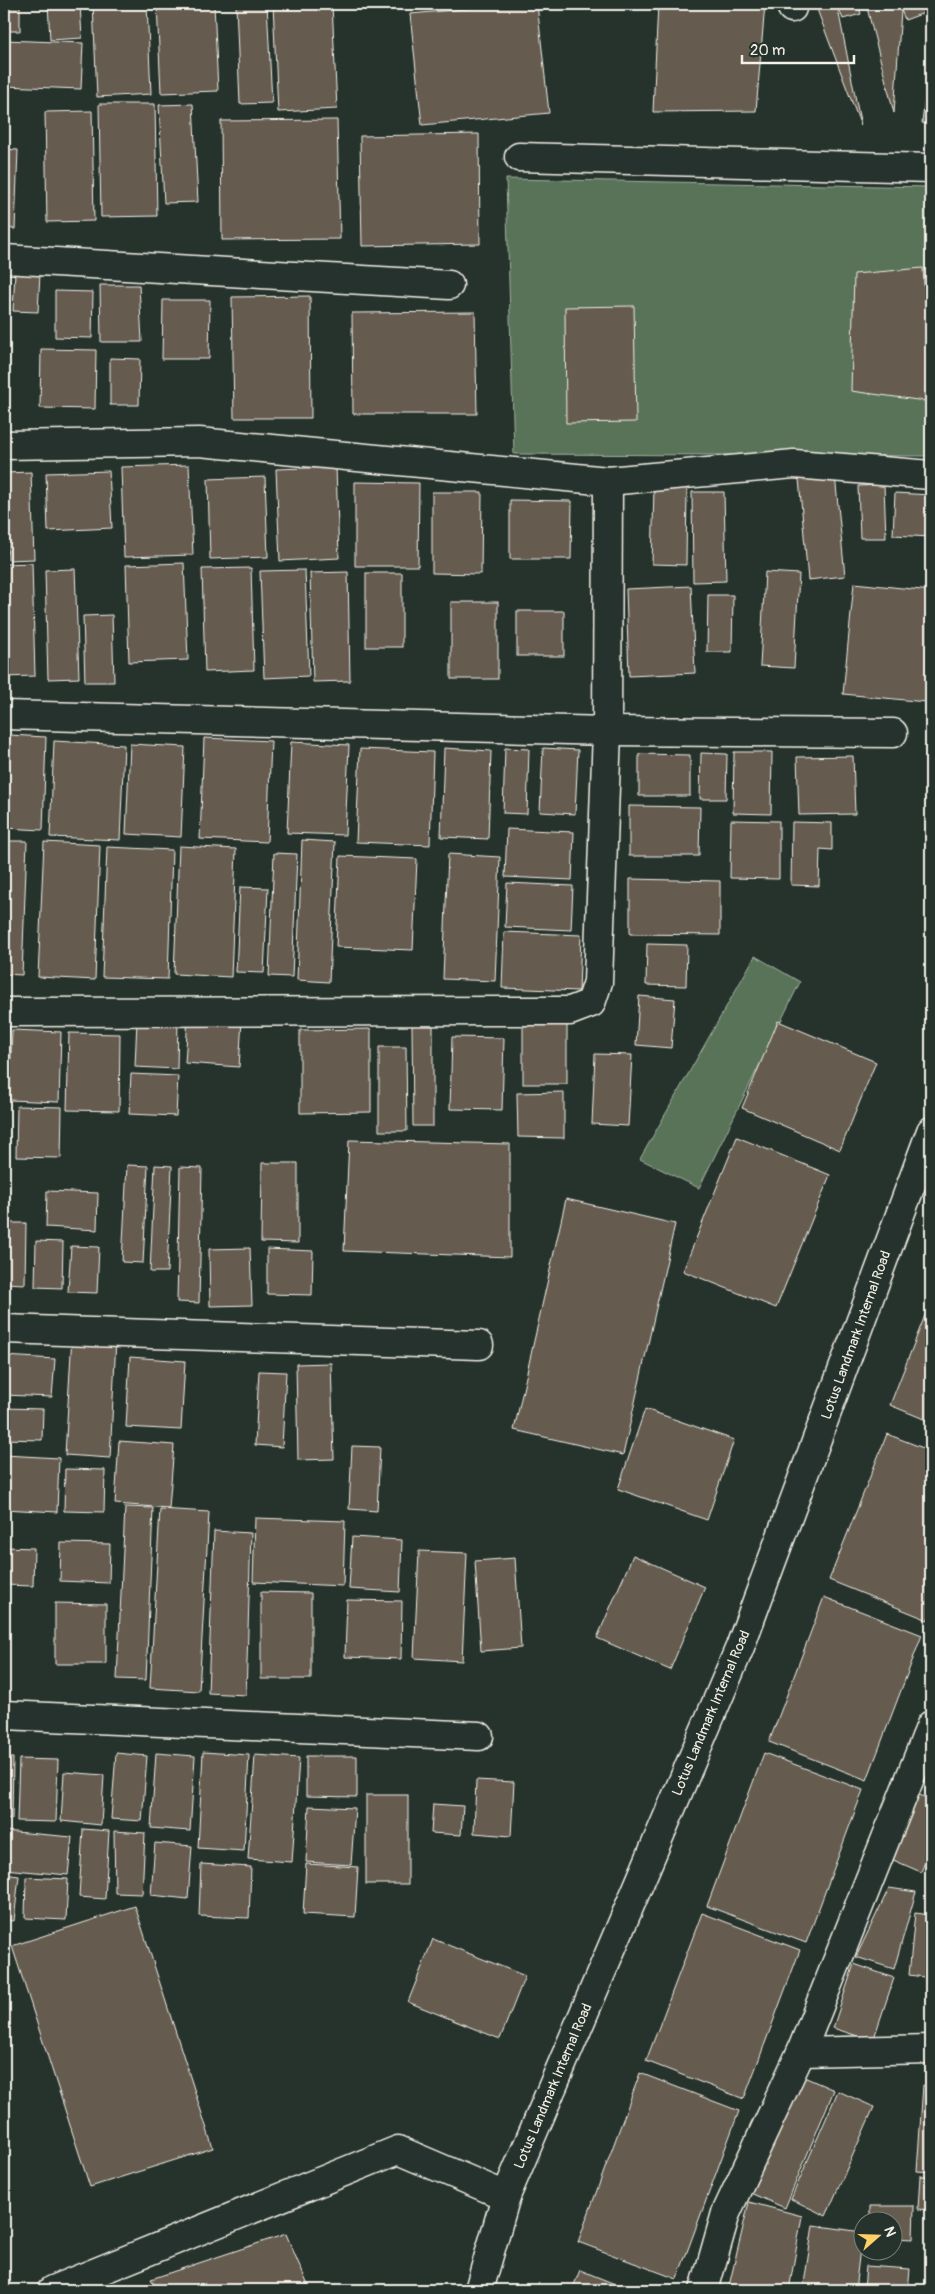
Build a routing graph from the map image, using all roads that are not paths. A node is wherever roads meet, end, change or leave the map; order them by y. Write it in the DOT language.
graph roads {
  1 [pos="519,157"];
  2 [pos="931,168"];
  3 [pos="4,259"];
  4 [pos="449,285"];
  5 [pos="4,445"];
  6 [pos="931,475"];
  7 [pos="608,481"];
  8 [pos="4,715"];
  9 [pos="606,732"];
  10 [pos="893,733"];
  11 [pos="4,1012"];
  12 [pos="931,1131"];
  13 [pos="4,1329"];
  14 [pos="479,1346"];
  15 [pos="4,1715"];
  16 [pos="929,1734"];
  17 [pos="479,1736"];
  18 [pos="931,2049"];
  19 [pos="801,2052"];
  20 [pos="506,2196"];
  21 [pos="52,2290"];
  22 [pos="479,2290"];
  23 [pos="704,2290"];
  1 -- 2 [label="street"];
  3 -- 4 [label="street"];
  5 -- 7 [label="street"];
  6 -- 7 [label="street"];
  7 -- 9 [label="street"];
  8 -- 9 [label="street"];
  9 -- 10 [label="street"];
  9 -- 11 [label="street"];
  12 -- 20 [label="street, Lotus Landmark Internal Road"];
  13 -- 14 [label="street"];
  15 -- 17 [label="street"];
  16 -- 19 [label="street"];
  18 -- 19 [label="street"];
  19 -- 23 [label="street"];
  20 -- 21 [label="street"];
  20 -- 22 [label="street, Lotus Landmark Internal Road"];
}
